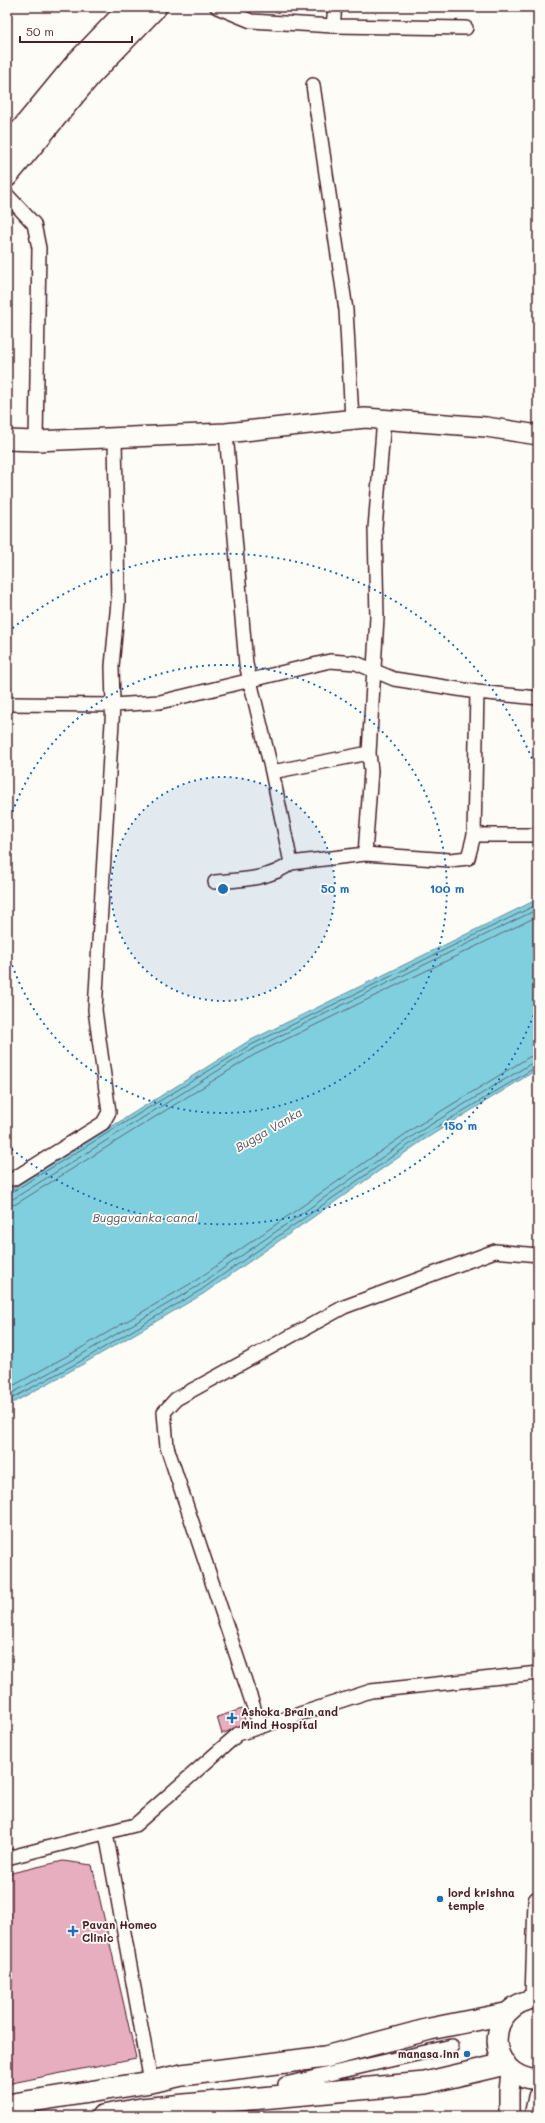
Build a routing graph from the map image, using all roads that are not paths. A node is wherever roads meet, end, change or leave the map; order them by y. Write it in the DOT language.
graph roads {
  1 [pos="130,7"];
  2 [pos="156,7"];
  3 [pos="217,7"];
  4 [pos="335,7"];
  5 [pos="333,26"];
  6 [pos="466,28"];
  7 [pos="313,85"];
  8 [pos="7,147"];
  9 [pos="7,176"];
  10 [pos="7,195"];
  11 [pos="352,419"];
  12 [pos="384,419"];
  13 [pos="226,433"];
  14 [pos="538,435"];
  15 [pos="115,438"];
  16 [pos="7,440"];
  17 [pos="36,441"];
  18 [pos="374,670"];
  19 [pos="251,681"];
  20 [pos="477,692"];
  21 [pos="538,698"];
  22 [pos="7,704"];
  23 [pos="113,705"];
  24 [pos="368,753"];
  25 [pos="272,772"];
  26 [pos="474,835"];
  27 [pos="538,835"];
  28 [pos="365,854"];
  29 [pos="292,863"];
  30 [pos="215,882"];
  31 [pos="7,1179"];
  32 [pos="538,1255"];
  33 [pos="538,1673"];
  34 [pos="260,1726"];
  35 [pos="106,1833"];
  36 [pos="7,1858"];
  37 [pos="538,1901"];
  38 [pos="536,1998"];
  39 [pos="505,2014"];
  40 [pos="452,2046"];
  41 [pos="508,2068"];
  42 [pos="538,2080"];
  43 [pos="151,2082"];
  44 [pos="285,2084"];
  45 [pos="91,2091"];
  46 [pos="538,2097"];
  47 [pos="7,2105"];
  48 [pos="94,2116"];
  49 [pos="102,2116"];
  50 [pos="509,2116"];
  51 [pos="534,2116"];
  1 -- 8 [label="main road"];
  2 -- 9 [label="main road"];
  3 -- 5 [label="street"];
  4 -- 5 [label="street"];
  5 -- 6 [label="street"];
  7 -- 11 [label="street"];
  10 -- 17 [label="street"];
  11 -- 12 [label="main road"];
  11 -- 13 [label="main road"];
  12 -- 14 [label="main road"];
  12 -- 18 [label="street"];
  13 -- 15 [label="main road"];
  13 -- 19 [label="street"];
  15 -- 17 [label="main road"];
  15 -- 23 [label="street"];
  16 -- 17 [label="main road"];
  18 -- 19 [label="street"];
  18 -- 20 [label="street"];
  18 -- 24 [label="street"];
  19 -- 23 [label="street"];
  19 -- 25 [label="street"];
  20 -- 21 [label="street"];
  20 -- 26 [label="street"];
  22 -- 23 [label="street"];
  23 -- 31 [label="street"];
  24 -- 25 [label="street"];
  24 -- 28 [label="street"];
  25 -- 29 [label="street"];
  26 -- 27 [label="street"];
  26 -- 28 [label="street"];
  28 -- 29 [label="street"];
  29 -- 30 [label="street"];
  32 -- 34 [label="street"];
  33 -- 34 [label="street"];
  34 -- 35 [label="street"];
  35 -- 36 [label="street"];
  35 -- 43 [label="street"];
  37 -- 38 [label="main road"];
  38 -- 39 [label="main road"];
  39 -- 41 [label="main road"];
  39 -- 43 [label="main road"];
  40 -- 44 [label="street"];
  41 -- 42 [label="main road"];
  41 -- 49 [label="main road"];
  41 -- 50 [label="main road"];
  43 -- 45 [label="main road"];
  45 -- 47 [label="main road"];
  45 -- 48 [label="main road"];
  46 -- 51 [label="main road"];
}
